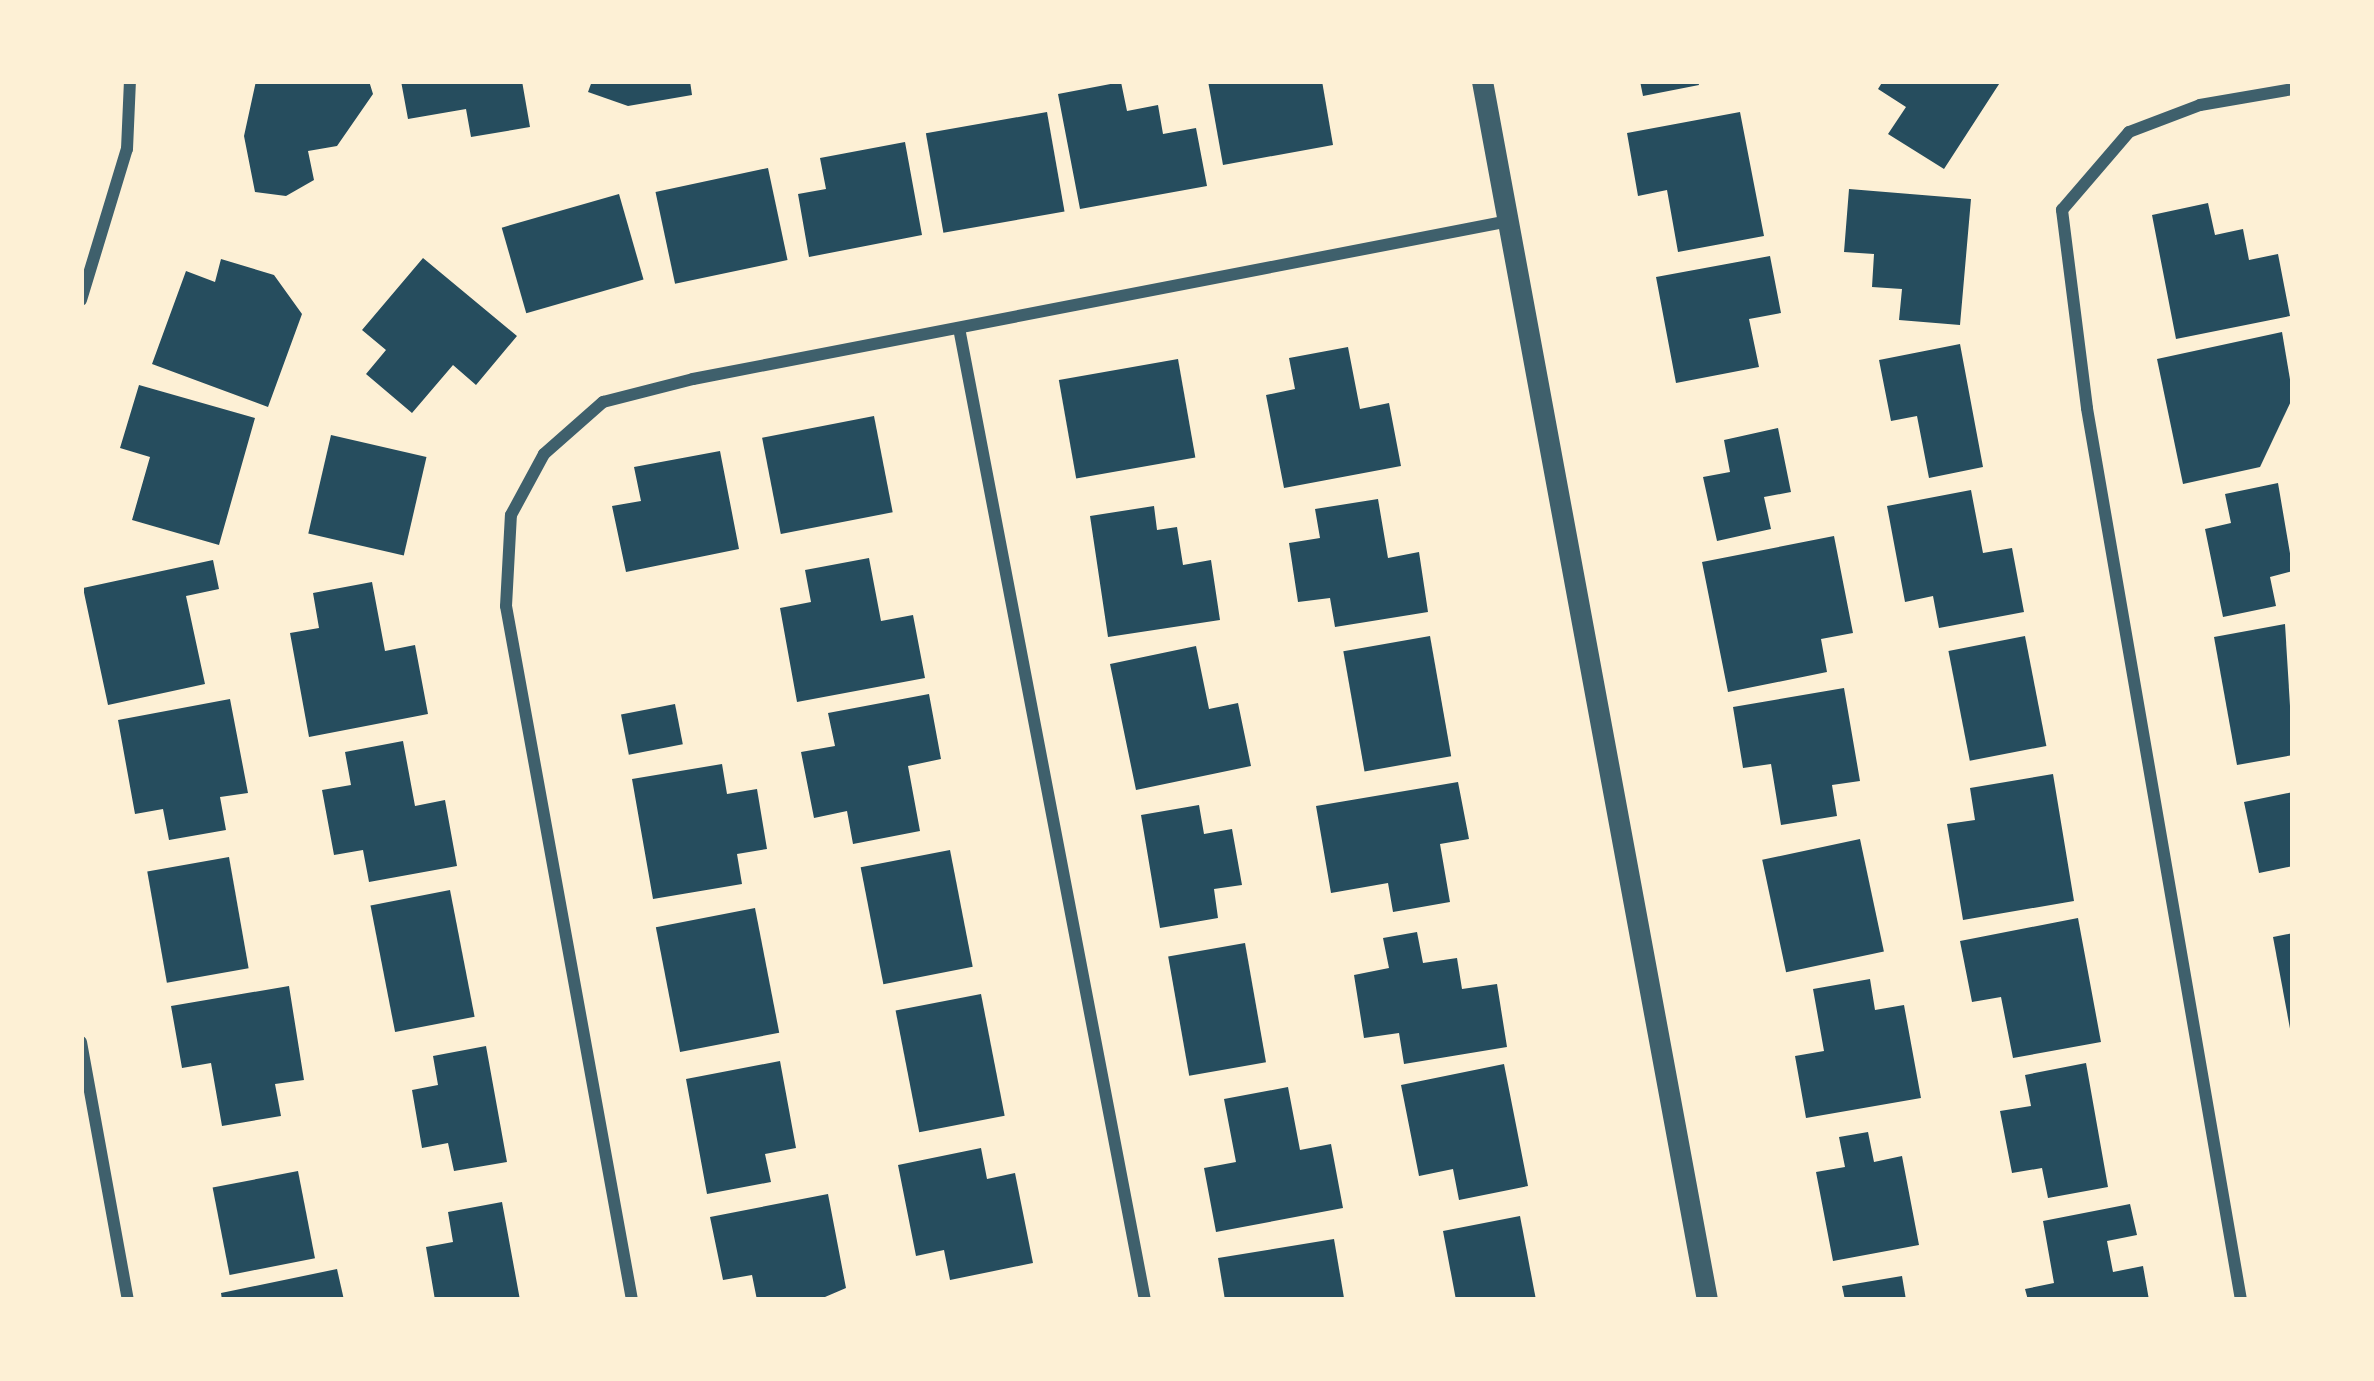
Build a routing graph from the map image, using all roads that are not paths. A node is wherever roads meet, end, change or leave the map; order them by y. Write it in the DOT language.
graph roads {
  1 [pos="130,81"];
  2 [pos="1482,81"];
  3 [pos="2293,88"];
  4 [pos="1509,221"];
  5 [pos="81,300"];
  6 [pos="959,328"];
  7 [pos="81,1042"];
  8 [pos="128,1300"];
  9 [pos="632,1300"];
  10 [pos="1145,1300"];
  11 [pos="1707,1300"];
  12 [pos="2241,1300"];
  1 -- 5 [label="street"];
  2 -- 4 [label="street"];
  3 -- 12 [label="street"];
  4 -- 6 [label="street"];
  4 -- 11 [label="street"];
  6 -- 9 [label="street"];
  6 -- 10 [label="street"];
  7 -- 8 [label="street"];
}
